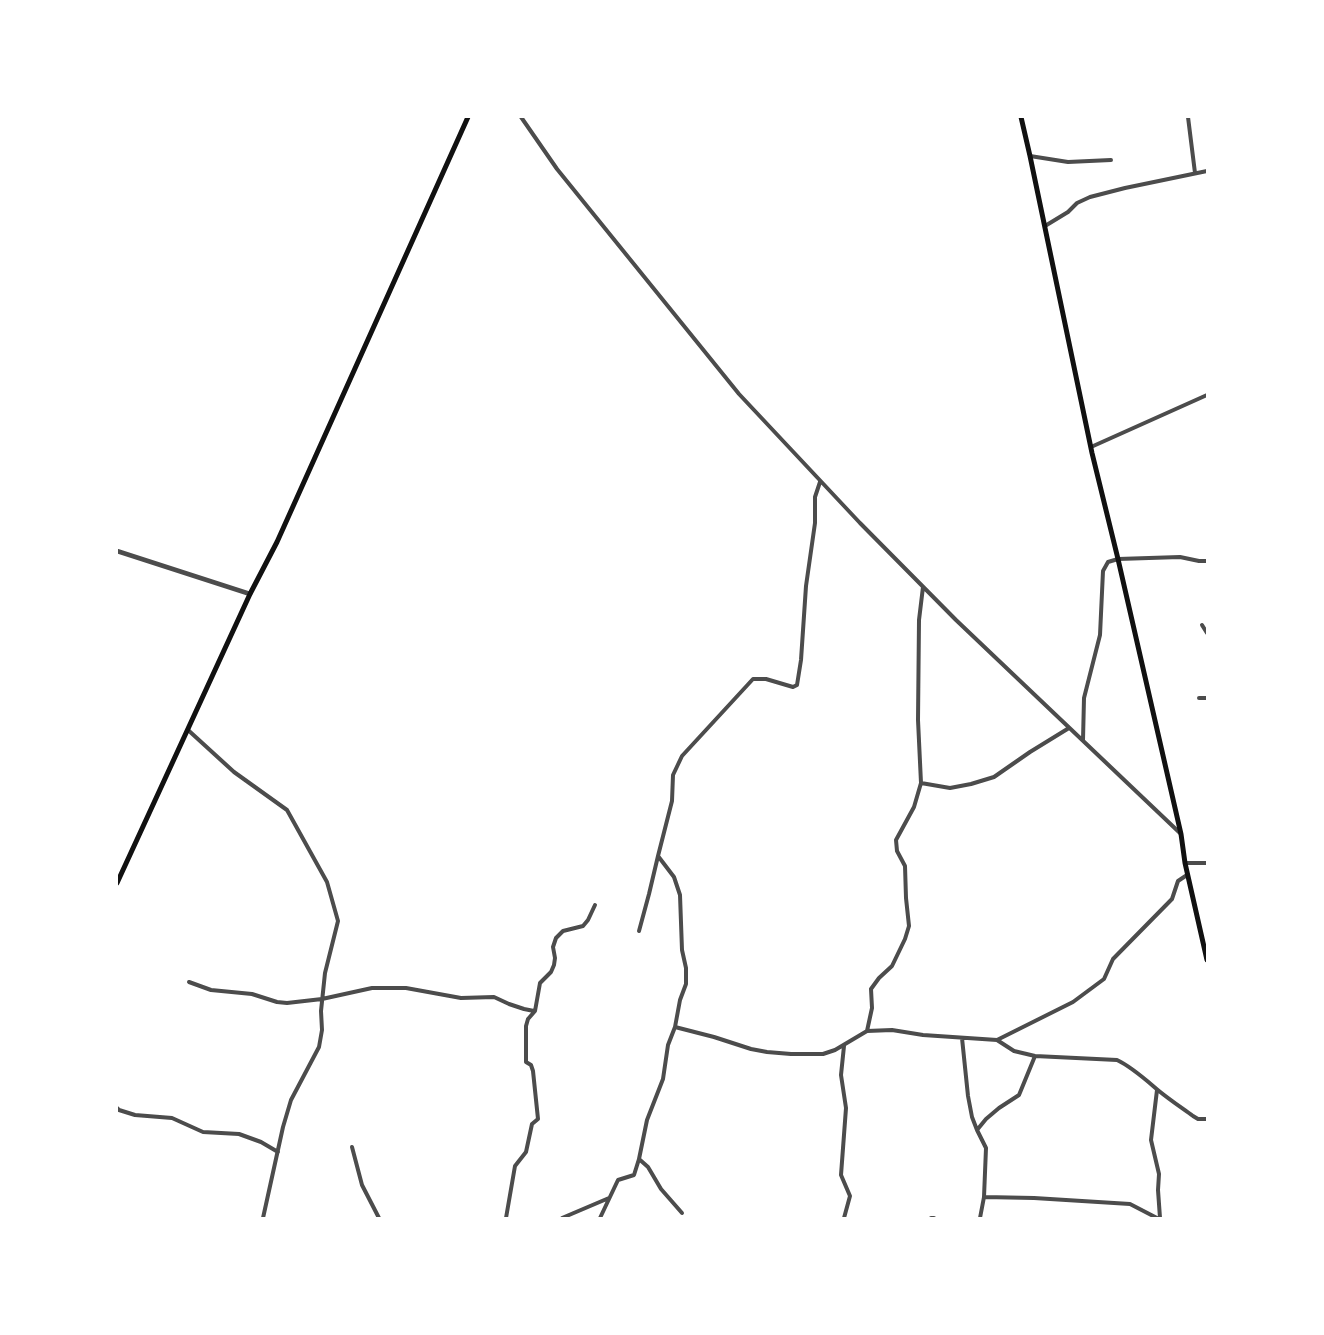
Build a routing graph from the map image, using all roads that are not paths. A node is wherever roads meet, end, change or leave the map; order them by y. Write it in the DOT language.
graph roads {
  1 [pos="468,117"];
  2 [pos="521,117"];
  3 [pos="1021,117"];
  4 [pos="1188,117"];
  5 [pos="1030,156"];
  6 [pos="1111,160"];
  7 [pos="1207,171"];
  8 [pos="1195,174"];
  9 [pos="1045,226"];
  10 [pos="1207,395"];
  11 [pos="1092,447"];
  12 [pos="820,482"];
  13 [pos="117,551"];
  14 [pos="1118,559"];
  15 [pos="1207,561"];
  16 [pos="923,586"];
  17 [pos="250,594"];
  18 [pos="1202,625"];
  19 [pos="1207,633"];
  20 [pos="1199,698"];
  21 [pos="1207,698"];
  22 [pos="1069,728"];
  23 [pos="187,729"];
  24 [pos="1083,741"];
  25 [pos="921,783"];
  26 [pos="1181,834"];
  27 [pos="658,856"];
  28 [pos="1185,863"];
  29 [pos="1207,863"];
  30 [pos="1188,875"];
  31 [pos="117,883"];
  32 [pos="595,905"];
  33 [pos="639,932"];
  34 [pos="1207,960"];
  35 [pos="189,982"];
  36 [pos="322,999"];
  37 [pos="535,1011"];
  38 [pos="675,1027"];
  39 [pos="867,1031"];
  40 [pos="962,1038"];
  41 [pos="997,1040"];
  42 [pos="844,1045"];
  43 [pos="1035,1056"];
  44 [pos="1157,1090"];
  45 [pos="117,1108"];
  46 [pos="1207,1119"];
  47 [pos="976,1130"];
  48 [pos="352,1147"];
  49 [pos="278,1152"];
  50 [pos="639,1159"];
  51 [pos="984,1197"];
  52 [pos="610,1198"];
  53 [pos="682,1213"];
  54 [pos="262,1218"];
  55 [pos="379,1218"];
  56 [pos="506,1218"];
  57 [pos="562,1218"];
  58 [pos="600,1218"];
  59 [pos="844,1218"];
  60 [pos="980,1218"];
  61 [pos="1158,1218"];
  1 -- 17 [label="main road"];
  2 -- 12 [label="street"];
  3 -- 5 [label="main road"];
  4 -- 8 [label="street"];
  5 -- 6 [label="street"];
  5 -- 9 [label="main road"];
  7 -- 8 [label="street"];
  8 -- 9 [label="street"];
  9 -- 11 [label="main road"];
  10 -- 11 [label="street"];
  11 -- 14 [label="main road"];
  12 -- 16 [label="street"];
  12 -- 27 [label="street"];
  13 -- 17 [label="street"];
  14 -- 15 [label="street"];
  14 -- 24 [label="street"];
  14 -- 26 [label="main road"];
  16 -- 22 [label="street"];
  16 -- 25 [label="street"];
  17 -- 23 [label="main road"];
  18 -- 19 [label="street"];
  20 -- 21 [label="street"];
  22 -- 24 [label="street"];
  22 -- 25 [label="street"];
  23 -- 31 [label="main road"];
  23 -- 36 [label="street"];
  24 -- 26 [label="street"];
  25 -- 39 [label="street"];
  26 -- 28 [label="main road"];
  27 -- 33 [label="street"];
  27 -- 38 [label="street"];
  28 -- 29 [label="street"];
  28 -- 30 [label="main road"];
  30 -- 34 [label="main road"];
  30 -- 41 [label="street"];
  32 -- 37 [label="street"];
  35 -- 36 [label="street"];
  36 -- 37 [label="street"];
  36 -- 49 [label="street"];
  37 -- 56 [label="street"];
  38 -- 42 [label="street"];
  38 -- 50 [label="street"];
  39 -- 40 [label="street"];
  39 -- 42 [label="street"];
  40 -- 41 [label="street"];
  40 -- 47 [label="street"];
  41 -- 43 [label="street"];
  42 -- 59 [label="street"];
  43 -- 44 [label="street"];
  43 -- 47 [label="street"];
  44 -- 46 [label="street"];
  44 -- 61 [label="street"];
  45 -- 49 [label="street"];
  47 -- 51 [label="street"];
  48 -- 55 [label="street"];
  49 -- 54 [label="street"];
  50 -- 52 [label="street"];
  50 -- 53 [label="street"];
  51 -- 60 [label="street"];
  51 -- 61 [label="street"];
  52 -- 57 [label="street"];
  52 -- 58 [label="street"];
}
